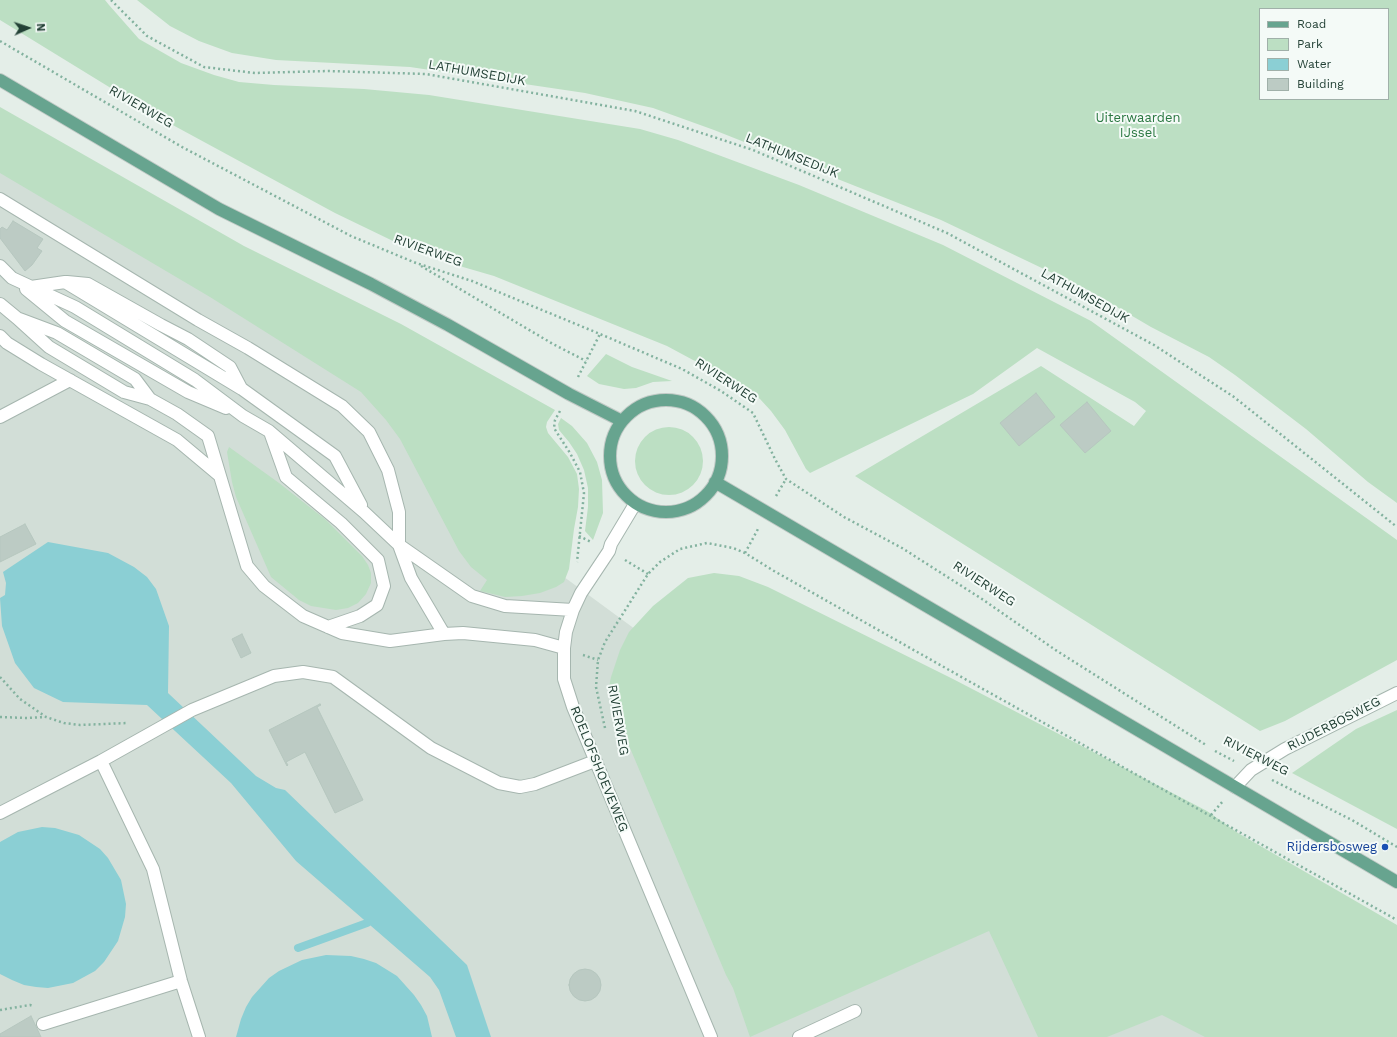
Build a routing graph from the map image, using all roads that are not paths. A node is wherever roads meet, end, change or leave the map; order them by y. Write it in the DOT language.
graph roads {
  1 [pos="0,80"];
  2 [pos="0,199"];
  3 [pos="0,266"];
  4 [pos="12,278"];
  5 [pos="31,287"];
  6 [pos="0,304"];
  7 [pos="17,318"];
  8 [pos="0,336"];
  9 [pos="70,380"];
  10 [pos="150,399"];
  11 [pos="243,416"];
  12 [pos="0,417"];
  13 [pos="622,420"];
  14 [pos="269,431"];
  15 [pos="220,476"];
  16 [pos="715,482"];
  17 [pos="635,504"];
  18 [pos="364,512"];
  19 [pos="399,545"];
  20 [pos="573,610"];
  21 [pos="328,627"];
  22 [pos="444,634"];
  23 [pos="564,648"];
  24 [pos="1397,693"];
  25 [pos="101,761"];
  26 [pos="596,761"];
  27 [pos="1235,786"];
  28 [pos="0,812"];
  29 [pos="1397,882"];
  30 [pos="181,981"];
  31 [pos="856,1011"];
  32 [pos="43,1024"];
  33 [pos="199,1037"];
  34 [pos="711,1037"];
  35 [pos="799,1037"];
  1 -- 13 [label="main road"];
  2 -- 19 [label="street"];
  3 -- 4 [label="street"];
  4 -- 5 [label="street"];
  4 -- 11 [label="street"];
  5 -- 11 [label="street"];
  5 -- 18 [label="street"];
  6 -- 7 [label="street"];
  7 -- 10 [label="street"];
  7 -- 10 [label="street"];
  8 -- 9 [label="street"];
  9 -- 12 [label="street"];
  9 -- 15 [label="street"];
  10 -- 15 [label="street"];
  11 -- 14 [label="street"];
  13 -- 16 [label="main road"];
  13 -- 17 [label="main road"];
  14 -- 18 [label="street"];
  14 -- 21 [label="street"];
  15 -- 21 [label="street"];
  16 -- 17 [label="main road"];
  16 -- 27 [label="main road"];
  17 -- 20 [label="street, ROELOFSHOEVEWEG"];
  18 -- 19 [label="street"];
  19 -- 20 [label="street"];
  19 -- 22 [label="street"];
  20 -- 23 [label="street, ROELOFSHOEVEWEG"];
  21 -- 22 [label="street"];
  22 -- 23 [label="street"];
  23 -- 26 [label="street, ROELOFSHOEVEWEG"];
  24 -- 27 [label="street, RIJDERBOSWEG"];
  25 -- 26 [label="street"];
  25 -- 28 [label="street"];
  25 -- 30 [label="street"];
  26 -- 34 [label="street, ROELOFSHOEVEWEG"];
  27 -- 29 [label="main road"];
  30 -- 32 [label="street"];
  30 -- 33 [label="street"];
  31 -- 35 [label="street"];
}
